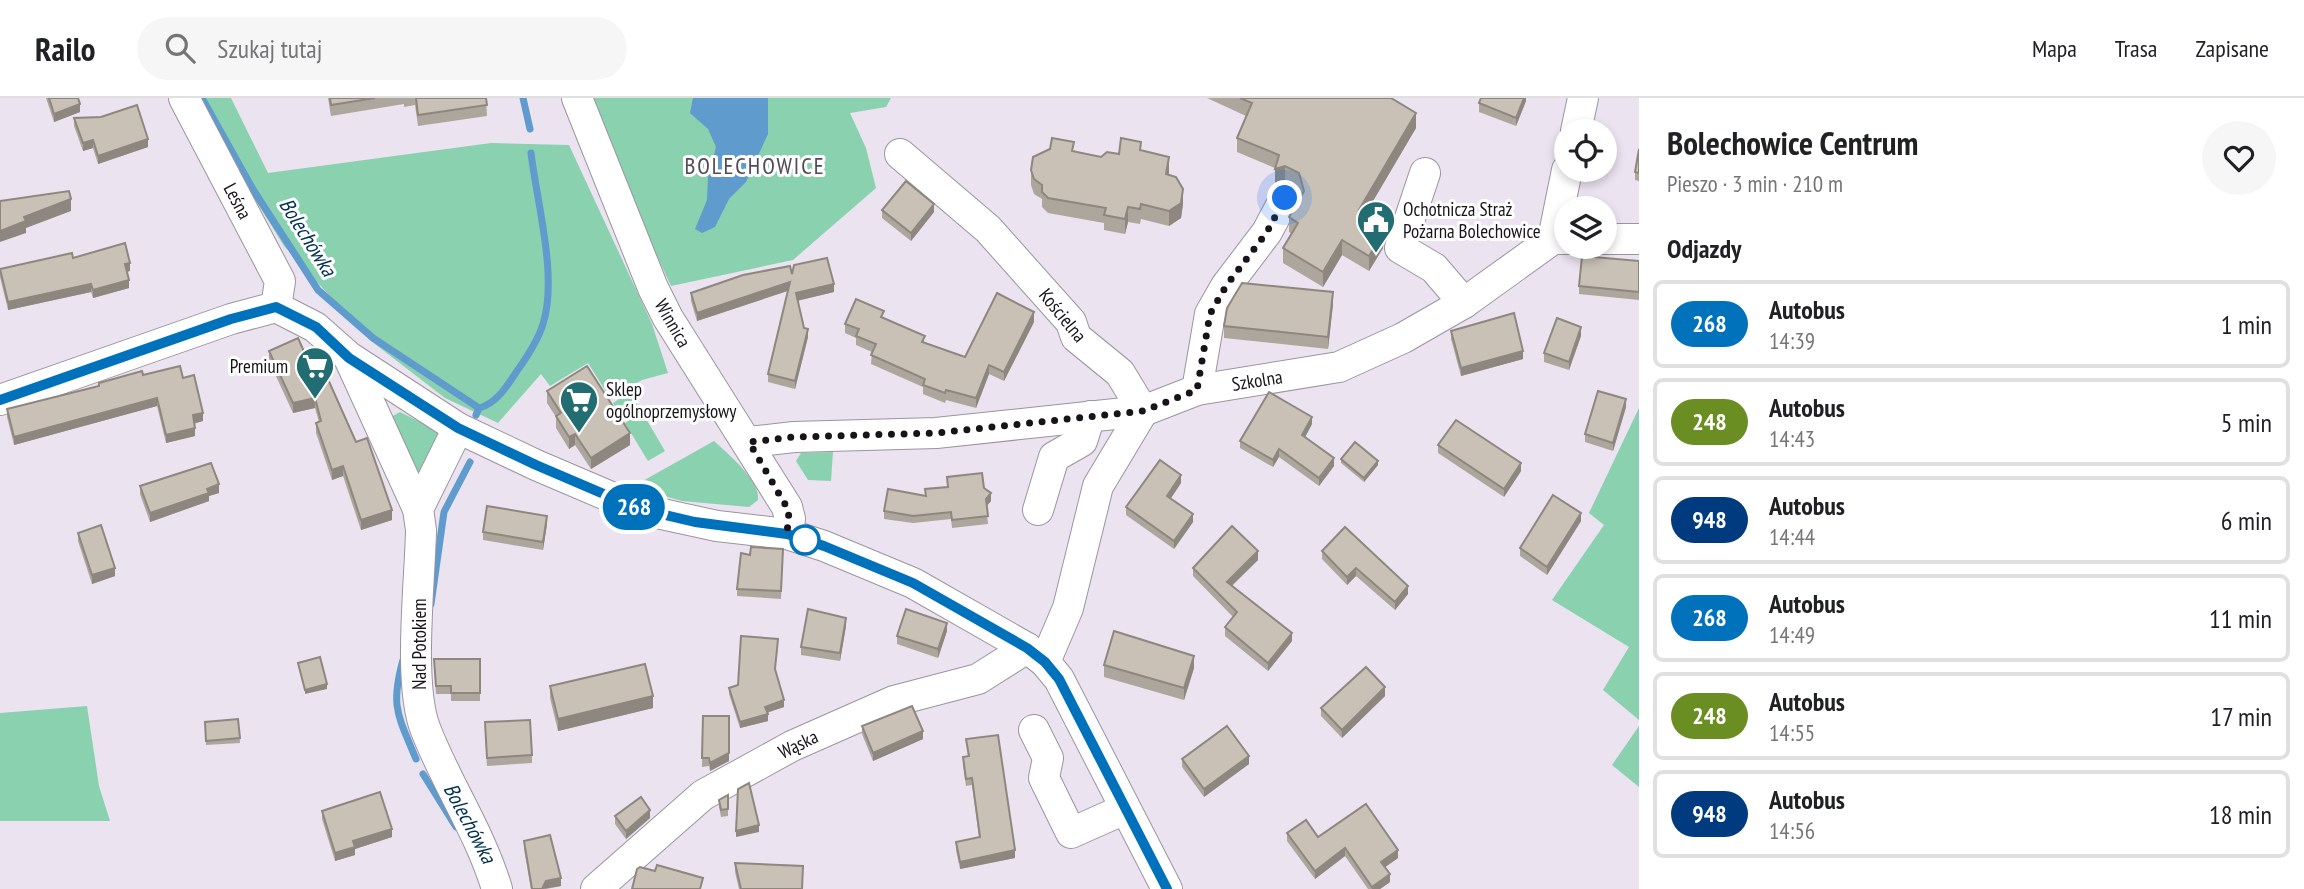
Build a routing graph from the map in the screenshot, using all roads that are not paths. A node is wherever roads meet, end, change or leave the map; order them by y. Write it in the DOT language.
graph roads {
  1 [pos="184,98"];
  2 [pos="577,98"];
  3 [pos="1583,98"];
  4 [pos="1579,119"];
  5 [pos="900,154"];
  6 [pos="1425,173"];
  7 [pos="1285,198"];
  8 [pos="1617,239"];
  9 [pos="1639,239"];
  10 [pos="1554,243"];
  11 [pos="1464,303"];
  12 [pos="276,307"];
  13 [pos="349,358"];
  14 [pos="1197,390"];
  15 [pos="0,400"];
  16 [pos="1143,411"];
  17 [pos="1090,416"];
  18 [pos="458,428"];
  19 [pos="749,442"];
  20 [pos="418,509"];
  21 [pos="1038,510"];
  22 [pos="787,534"];
  23 [pos="1036,655"];
  24 [pos="1034,730"];
  25 [pos="1125,809"];
  26 [pos="497,889"];
  27 [pos="596,889"];
  28 [pos="1167,889"];
  1 -- 12 [label="street, Leśna"];
  2 -- 19 [label="street, Winnica"];
  3 -- 4 [label="street"];
  5 -- 16 [label="street, Kościelna"];
  6 -- 11 [label="street"];
  7 -- 14 [label="street"];
  8 -- 9 [label="street"];
  10 -- 11 [label="street, Szkolna"];
  11 -- 14 [label="street, Szkolna"];
  12 -- 13 [label="street"];
  12 -- 15 [label="street"];
  13 -- 18 [label="street"];
  13 -- 20 [label="street, Nad Potokiem"];
  14 -- 16 [label="street, Szkolna"];
  16 -- 17 [label="street, Szkolna"];
  16 -- 23 [label="street"];
  17 -- 19 [label="street, Szkolna"];
  17 -- 21 [label="street"];
  18 -- 20 [label="street"];
  18 -- 22 [label="street"];
  19 -- 22 [label="street, Winnica"];
  20 -- 26 [label="street, Nad Potokiem"];
  22 -- 23 [label="street"];
  23 -- 25 [label="street"];
  23 -- 27 [label="street, Wąska"];
  24 -- 25 [label="street"];
  25 -- 28 [label="street"];
}
